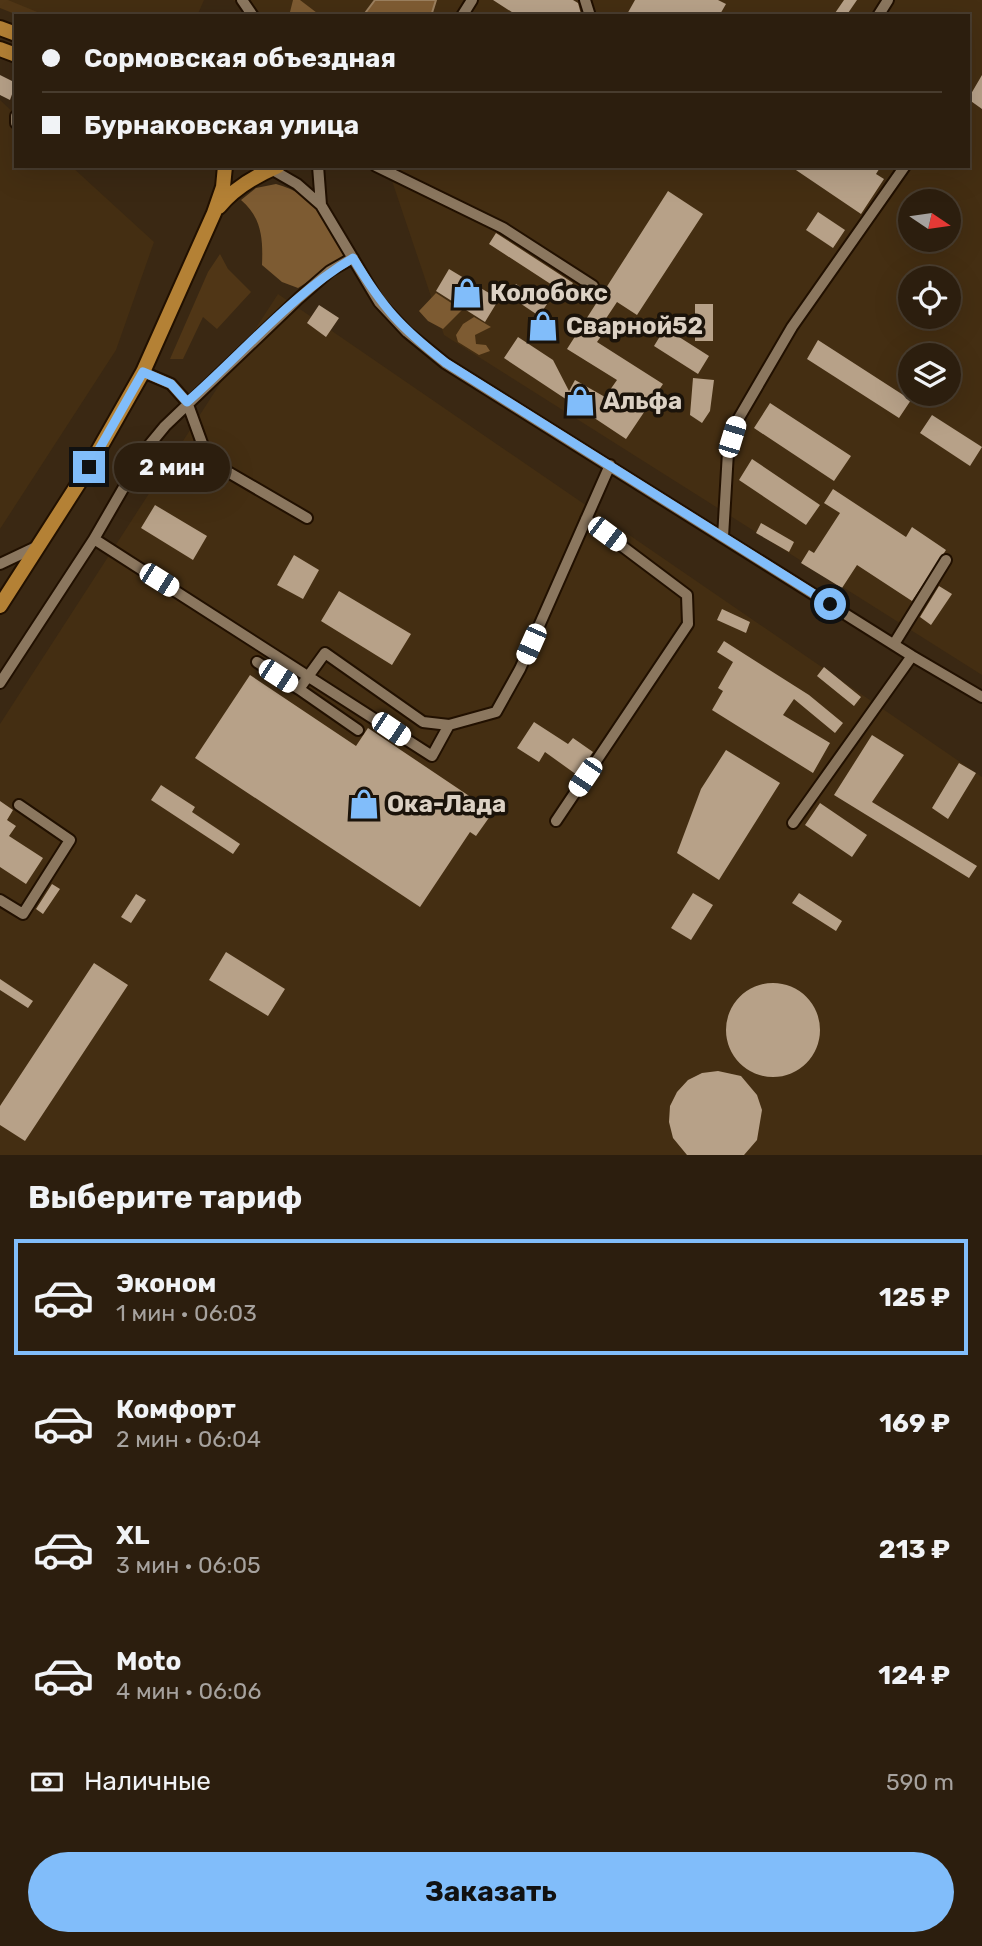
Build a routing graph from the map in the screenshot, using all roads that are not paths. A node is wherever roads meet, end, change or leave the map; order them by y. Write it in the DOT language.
graph roads {
  1 [pos="225,168"];
  2 [pos="270,168"];
  3 [pos="273,168"];
  4 [pos="318,168"];
  5 [pos="380,168"];
  6 [pos="904,168"];
  7 [pos="321,205"];
  8 [pos="214,213"];
  9 [pos="353,258"];
  10 [pos="593,286"];
  11 [pos="143,372"];
  12 [pos="187,402"];
  13 [pos="610,465"];
  14 [pos="307,518"];
  15 [pos="586,519"];
  16 [pos="723,537"];
  17 [pos="94,539"];
  18 [pos="38,546"];
  19 [pos="946,560"];
  20 [pos="0,564"];
  21 [pos="0,606"];
  22 [pos="894,644"];
  23 [pos="912,656"];
  24 [pos="257,662"];
  25 [pos="310,676"];
  26 [pos="0,683"];
  27 [pos="299,690"];
  28 [pos="982,697"];
  29 [pos="449,725"];
  30 [pos="358,730"];
  31 [pos="19,805"];
  32 [pos="556,821"];
  33 [pos="793,822"];
  34 [pos="0,900"];
  1 -- 8 [label="main road"];
  2 -- 8 [label="main road"];
  3 -- 7 [label="street"];
  4 -- 7 [label="street"];
  5 -- 10 [label="street"];
  6 -- 16 [label="street"];
  7 -- 9 [label="street"];
  8 -- 11 [label="main road"];
  9 -- 12 [label="street"];
  9 -- 13 [label="street"];
  11 -- 12 [label="street"];
  11 -- 18 [label="main road"];
  12 -- 14 [label="street"];
  12 -- 17 [label="street"];
  13 -- 15 [label="street"];
  13 -- 16 [label="street"];
  15 -- 29 [label="street"];
  15 -- 32 [label="street"];
  16 -- 22 [label="street"];
  17 -- 25 [label="street"];
  17 -- 26 [label="street"];
  18 -- 20 [label="street"];
  18 -- 21 [label="main road"];
  19 -- 22 [label="street"];
  22 -- 23 [label="street"];
  23 -- 28 [label="street"];
  23 -- 33 [label="street"];
  24 -- 27 [label="street"];
  25 -- 27 [label="street"];
  25 -- 29 [label="street"];
  25 -- 29 [label="street"];
  27 -- 30 [label="street"];
  31 -- 34 [label="street"];
}
